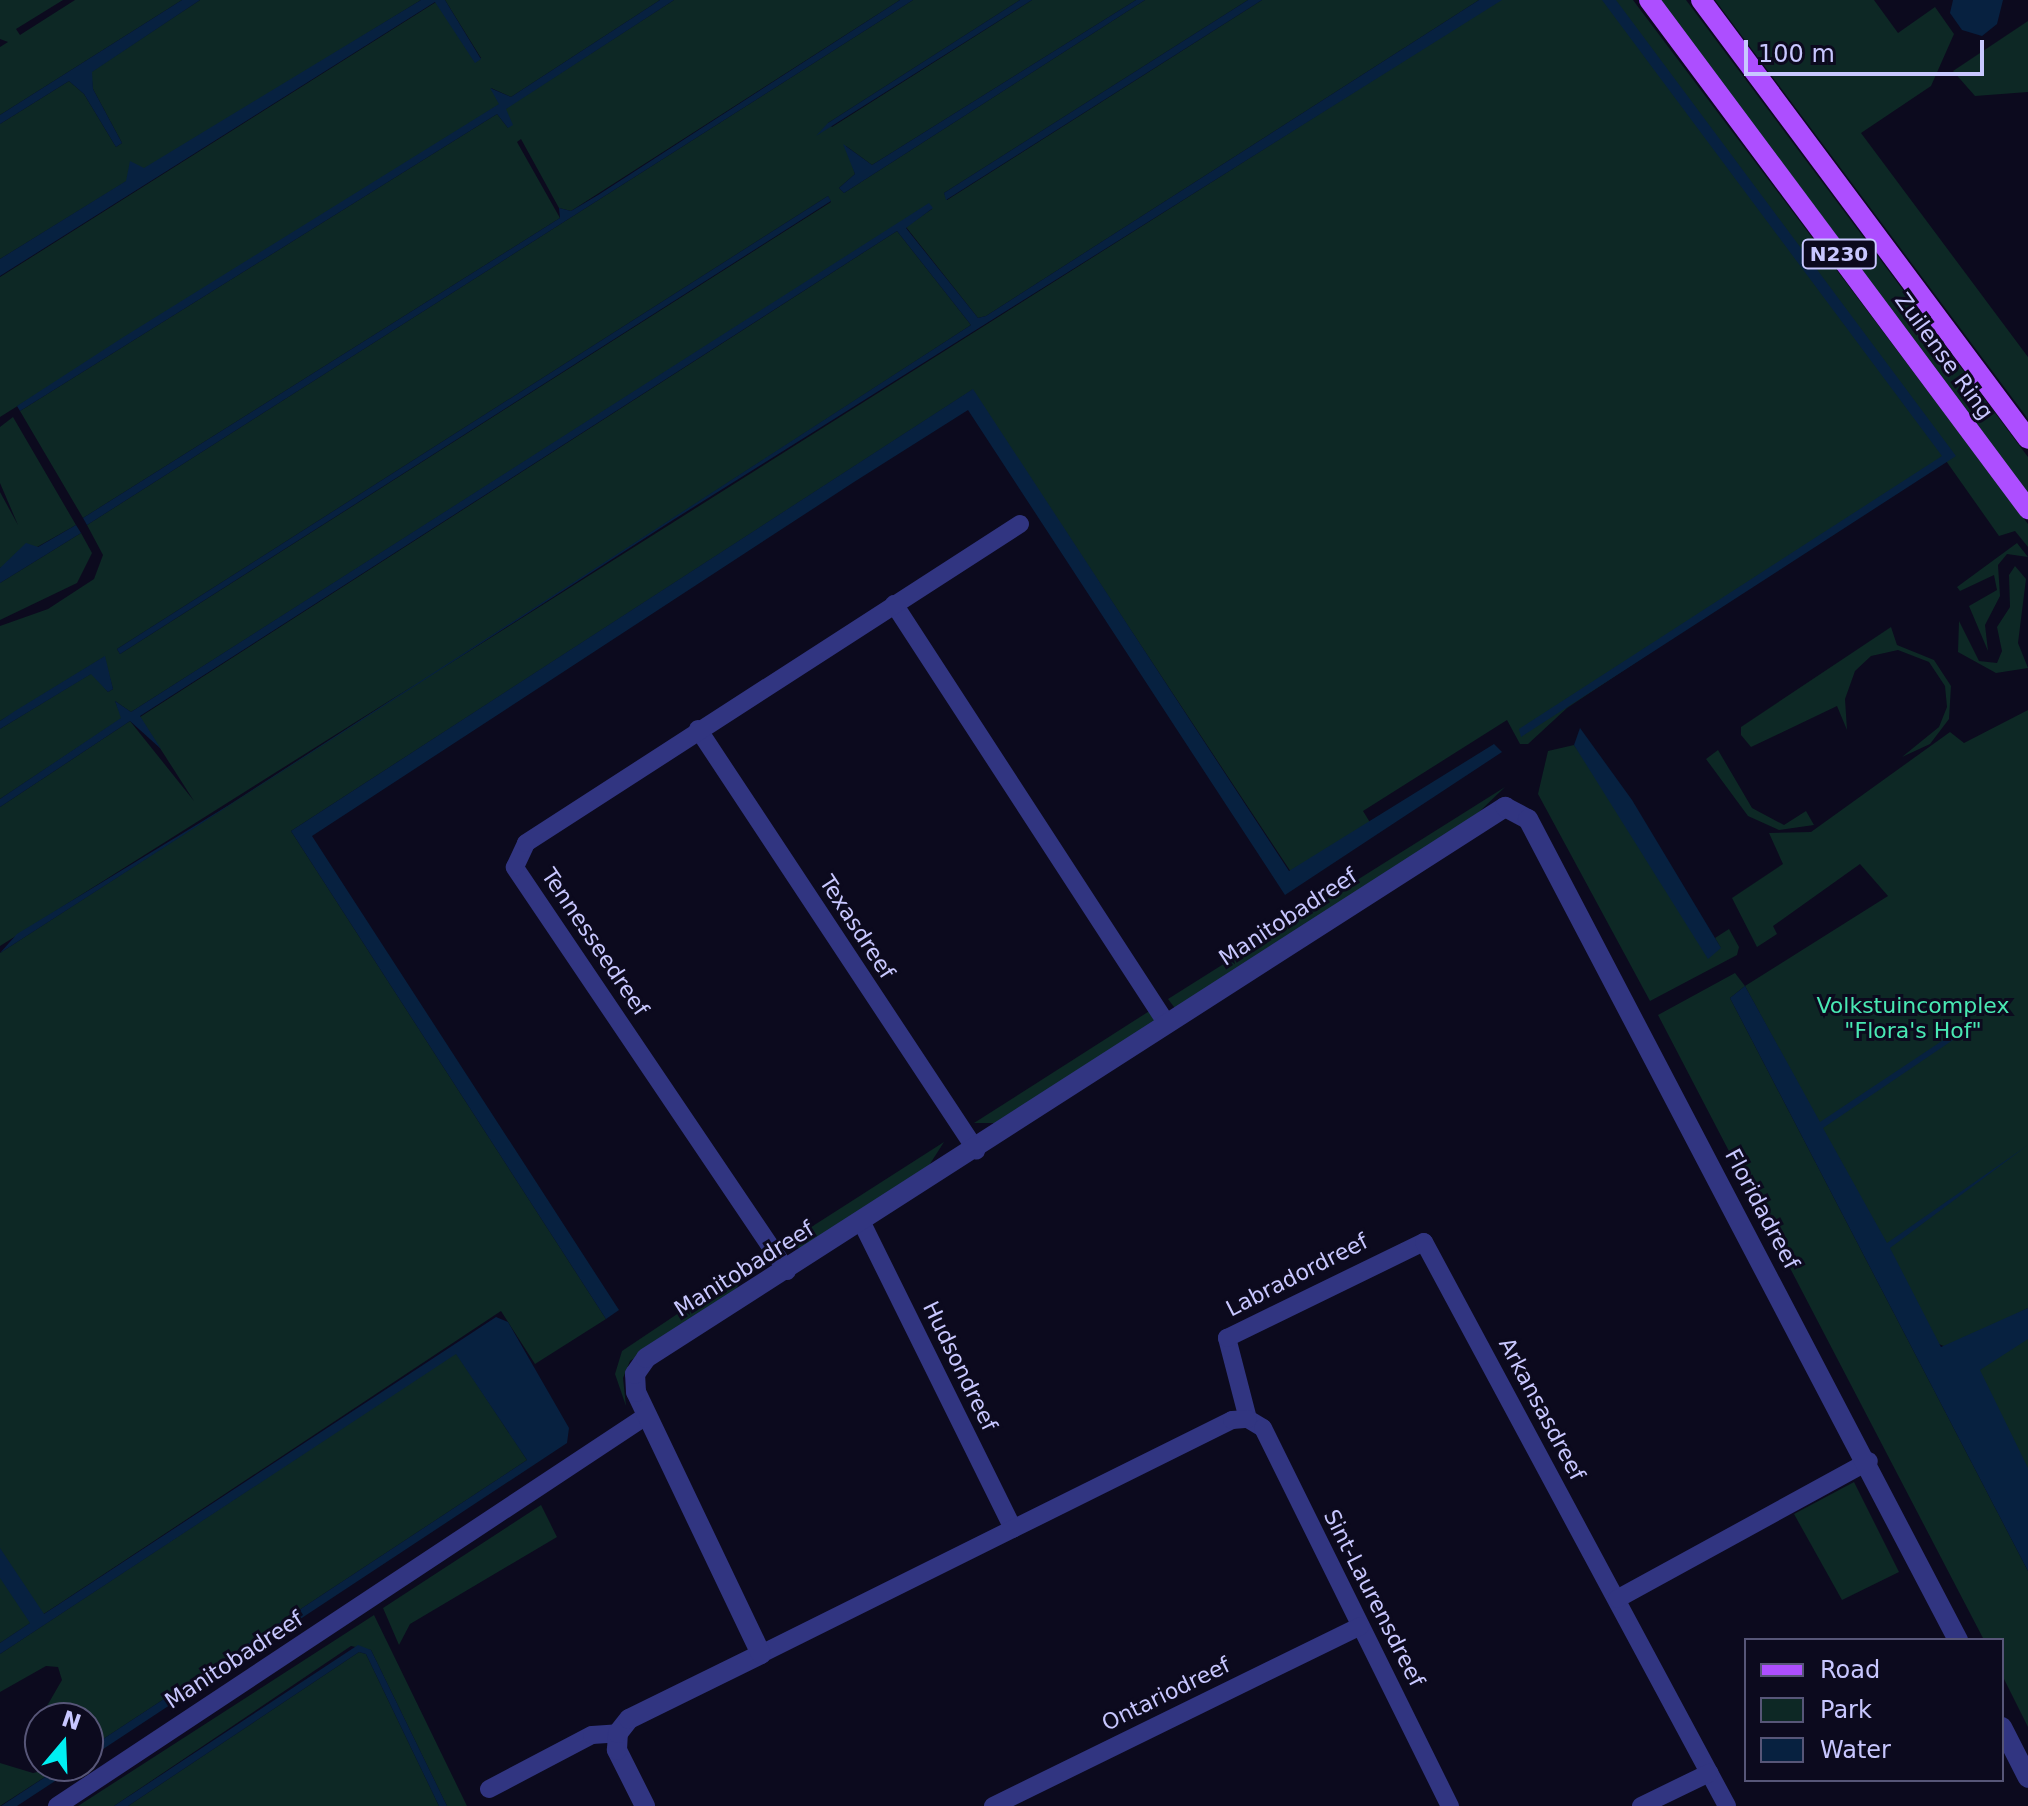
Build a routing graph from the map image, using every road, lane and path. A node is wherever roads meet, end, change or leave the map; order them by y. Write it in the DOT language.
graph roads {
  1 [pos="1649,0"];
  2 [pos="1701,0"];
  3 [pos="2028,439"];
  4 [pos="2028,509"];
  5 [pos="1020,524"];
  6 [pos="894,604"];
  7 [pos="698,729"];
  8 [pos="1515,807"];
  9 [pos="1167,1024"];
  10 [pos="976,1150"];
  11 [pos="862,1223"];
  12 [pos="1424,1242"];
  13 [pos="787,1271"];
  14 [pos="646,1416"];
  15 [pos="1248,1419"];
  16 [pos="1869,1461"];
  17 [pos="1013,1529"];
  18 [pos="1617,1599"];
  19 [pos="1360,1626"];
  20 [pos="1957,1638"];
  21 [pos="761,1654"];
  22 [pos="2004,1731"];
  23 [pos="618,1733"];
  24 [pos="1709,1773"];
  25 [pos="2028,1778"];
  26 [pos="489,1789"];
  27 [pos="57,1806"];
  28 [pos="645,1806"];
  29 [pos="993,1806"];
  30 [pos="1450,1806"];
  31 [pos="1641,1806"];
  32 [pos="1727,1806"];
  1 -- 4 [label="main road, Zuilense Ring / N230"];
  2 -- 3 [label="main road, Zuilense Ring / N230"];
  5 -- 6 [label="street, Tennesseedreef"];
  6 -- 7 [label="street, Tennesseedreef"];
  6 -- 9 [label="street"];
  7 -- 10 [label="street, Texasdreef"];
  7 -- 13 [label="street, Tennesseedreef"];
  8 -- 9 [label="street, Manitobadreef"];
  8 -- 16 [label="street, Floridadreef"];
  9 -- 10 [label="street, Manitobadreef"];
  10 -- 11 [label="street, Manitobadreef"];
  11 -- 13 [label="street, Manitobadreef"];
  11 -- 17 [label="street, Hudsondreef"];
  12 -- 15 [label="street, Labradordreef"];
  12 -- 18 [label="street, Arkansasdreef"];
  13 -- 14 [label="street, Manitobadreef"];
  14 -- 21 [label="street"];
  14 -- 27 [label="street, Manitobadreef"];
  15 -- 17 [label="street"];
  15 -- 19 [label="street, Sint-Laurensdreef"];
  16 -- 18 [label="street"];
  16 -- 20 [label="street, Floridadreef"];
  17 -- 21 [label="street"];
  18 -- 24 [label="street, Arkansasdreef"];
  19 -- 29 [label="street, Ontariodreef"];
  19 -- 30 [label="street, Sint-Laurensdreef"];
  21 -- 23 [label="street"];
  22 -- 25 [label="street"];
  23 -- 26 [label="street"];
  23 -- 28 [label="street"];
  24 -- 31 [label="street"];
  24 -- 32 [label="street, Arkansasdreef"];
}
